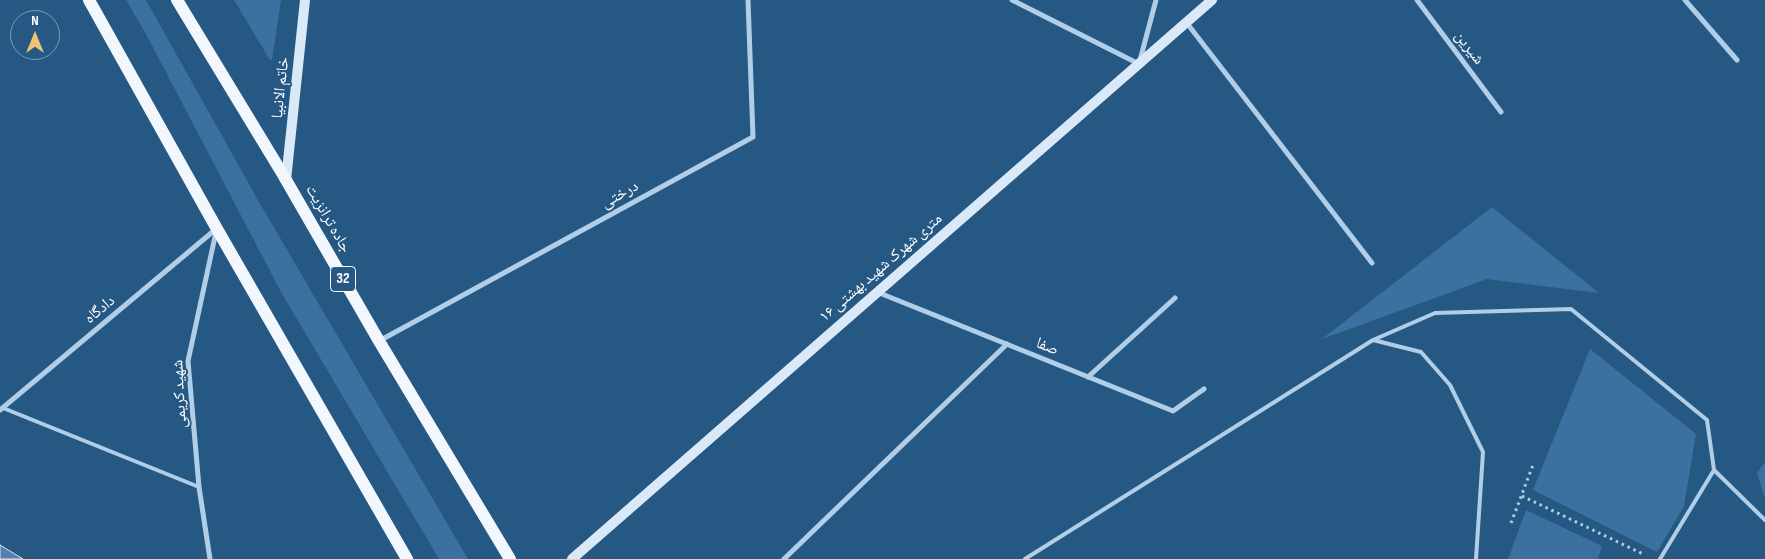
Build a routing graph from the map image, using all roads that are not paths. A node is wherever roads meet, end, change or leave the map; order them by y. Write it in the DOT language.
graph roads {
  1 [pos="89,0"];
  2 [pos="177,0"];
  3 [pos="305,0"];
  4 [pos="748,0"];
  5 [pos="1012,0"];
  6 [pos="1156,0"];
  7 [pos="1212,0"];
  8 [pos="1417,0"];
  9 [pos="1685,0"];
  10 [pos="1186,22"];
  11 [pos="1737,60"];
  12 [pos="1138,64"];
  13 [pos="1501,112"];
  14 [pos="286,180"];
  15 [pos="217,229"];
  16 [pos="1372,263"];
  17 [pos="876,292"];
  18 [pos="1175,298"];
  19 [pos="1373,340"];
  20 [pos="379,341"];
  21 [pos="1007,344"];
  22 [pos="1088,377"];
  23 [pos="1204,389"];
  24 [pos="1,409"];
  25 [pos="1714,470"];
  26 [pos="199,487"];
  27 [pos="1765,520"];
  28 [pos="210,559"];
  29 [pos="407,559"];
  30 [pos="510,559"];
  31 [pos="572,559"];
  32 [pos="784,559"];
  33 [pos="1026,559"];
  34 [pos="1476,559"];
  35 [pos="1660,559"];
  1 -- 15 [label="main road"];
  2 -- 14 [label="main road, جاده ترانزیت / 32"];
  3 -- 14 [label="street, خاتم الانبیا"];
  4 -- 20 [label="street, درختی"];
  5 -- 12 [label="street"];
  6 -- 12 [label="street"];
  7 -- 10 [label="street, ۱۶ متری شهرک شهيد بهشتی"];
  8 -- 13 [label="street, شیرین"];
  9 -- 11 [label="street"];
  10 -- 12 [label="street, ۱۶ متری شهرک شهيد بهشتی"];
  10 -- 16 [label="street"];
  12 -- 17 [label="street, ۱۶ متری شهرک شهيد بهشتی"];
  14 -- 20 [label="main road, جاده ترانزیت / 32"];
  15 -- 24 [label="street, دادگاه"];
  15 -- 26 [label="street, شهید کریمی"];
  15 -- 29 [label="main road"];
  17 -- 21 [label="street, صفا"];
  17 -- 31 [label="street, ۱۶ متری شهرک شهيد بهشتی"];
  18 -- 22 [label="street"];
  19 -- 25 [label="lane"];
  19 -- 33 [label="lane"];
  19 -- 34 [label="lane"];
  20 -- 30 [label="main road, جاده ترانزیت / 32"];
  21 -- 22 [label="street, صفا"];
  21 -- 32 [label="street"];
  22 -- 23 [label="street, صفا"];
  24 -- 26 [label="lane"];
  25 -- 27 [label="lane"];
  25 -- 35 [label="lane"];
  26 -- 28 [label="street, شهید کریمی"];
}
